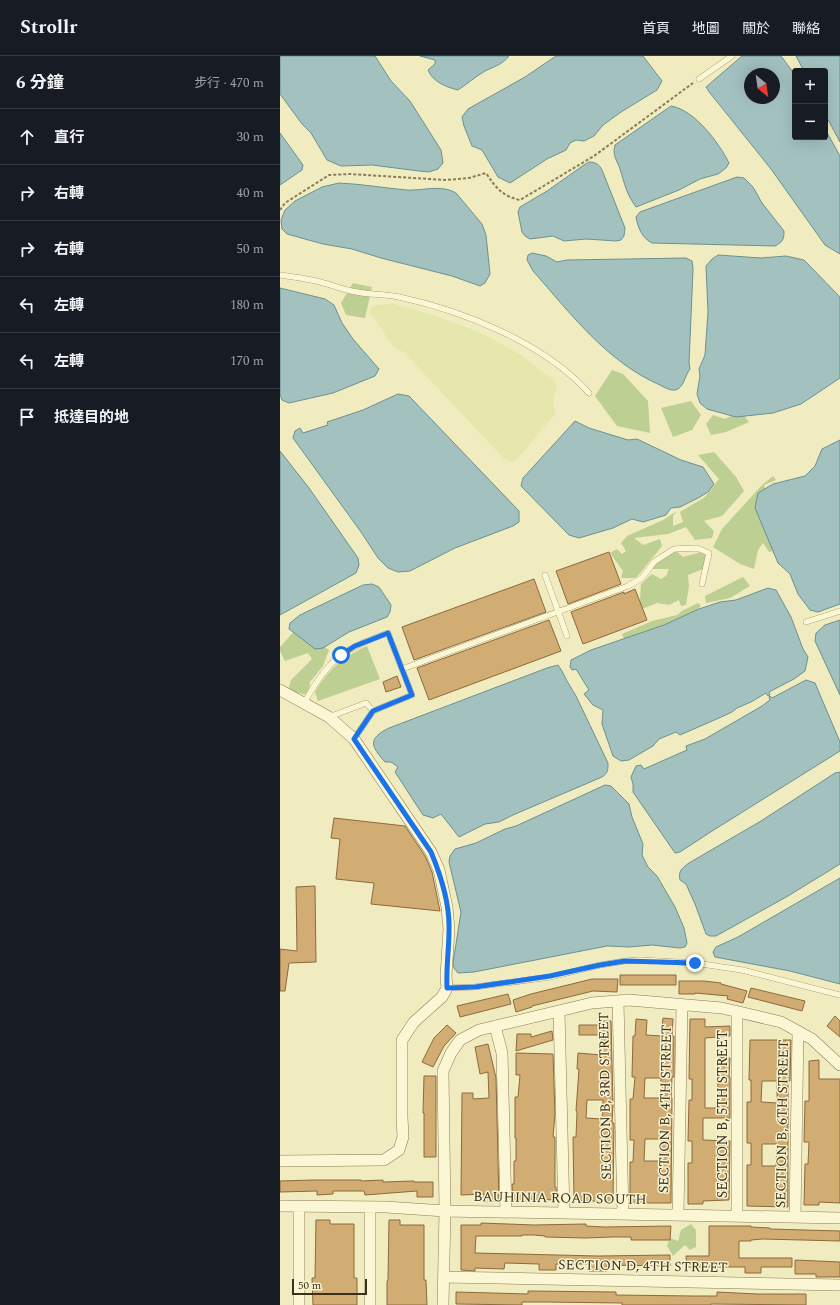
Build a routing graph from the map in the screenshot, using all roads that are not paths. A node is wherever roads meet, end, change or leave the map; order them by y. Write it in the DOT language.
graph roads {
  1 [pos="732,56"];
  2 [pos="699,79"];
  3 [pos="280,275"];
  4 [pos="589,393"];
  5 [pos="545,575"];
  6 [pos="702,584"];
  7 [pos="558,611"];
  8 [pos="840,611"];
  9 [pos="806,622"];
  10 [pos="568,636"];
  11 [pos="402,669"];
  12 [pos="280,690"];
  13 [pos="304,703"];
  14 [pos="373,711"];
  15 [pos="329,717"];
  16 [pos="354,739"];
  17 [pos="447,988"];
  18 [pos="840,995"];
  19 [pos="618,1001"];
  20 [pos="682,1005"];
  21 [pos="559,1011"];
  22 [pos="737,1012"];
  23 [pos="495,1026"];
  24 [pos="798,1031"];
  25 [pos="840,1065"];
  26 [pos="280,1161"];
  27 [pos="280,1206"];
  28 [pos="299,1206"];
  29 [pos="370,1207"];
  30 [pos="445,1211"];
  31 [pos="506,1212"];
  32 [pos="564,1213"];
  33 [pos="623,1214"];
  34 [pos="678,1214"];
  35 [pos="737,1215"];
  36 [pos="795,1217"];
  37 [pos="840,1218"];
  38 [pos="444,1277"];
  39 [pos="840,1285"];
  40 [pos="299,1305"];
  41 [pos="370,1305"];
  42 [pos="444,1305"];
  1 -- 2 [label="lane"];
  3 -- 4 [label="lane"];
  5 -- 7 [label="lane"];
  6 -- 7 [label="lane"];
  7 -- 10 [label="lane"];
  7 -- 11 [label="lane"];
  8 -- 9 [label="lane"];
  11 -- 13 [label="lane"];
  11 -- 14 [label="lane"];
  12 -- 13 [label="street"];
  13 -- 15 [label="street"];
  14 -- 15 [label="lane"];
  14 -- 16 [label="lane"];
  15 -- 16 [label="street"];
  16 -- 17 [label="street"];
  17 -- 18 [label="lane"];
  17 -- 26 [label="street"];
  19 -- 20 [label="street"];
  19 -- 21 [label="street"];
  19 -- 33 [label="street, SECTION B, 3RD STREET"];
  20 -- 22 [label="street"];
  20 -- 34 [label="street, SECTION B, 4TH STREET"];
  21 -- 23 [label="street"];
  21 -- 32 [label="street"];
  22 -- 24 [label="street"];
  22 -- 35 [label="street, SECTION B, 5TH STREET"];
  23 -- 30 [label="street"];
  23 -- 31 [label="street"];
  24 -- 25 [label="street"];
  24 -- 36 [label="street, SECTION B, 6TH STREET"];
  27 -- 28 [label="street, BAUHINIA ROAD SOUTH"];
  28 -- 29 [label="street, BAUHINIA ROAD SOUTH"];
  28 -- 40 [label="street"];
  29 -- 30 [label="street, BAUHINIA ROAD SOUTH"];
  29 -- 41 [label="street"];
  30 -- 31 [label="street, BAUHINIA ROAD SOUTH"];
  30 -- 38 [label="street"];
  31 -- 32 [label="street, BAUHINIA ROAD SOUTH"];
  32 -- 33 [label="street, BAUHINIA ROAD SOUTH"];
  33 -- 34 [label="street, BAUHINIA ROAD SOUTH"];
  34 -- 35 [label="street, BAUHINIA ROAD SOUTH"];
  35 -- 36 [label="street, BAUHINIA ROAD SOUTH"];
  36 -- 37 [label="street, BAUHINIA ROAD SOUTH"];
  38 -- 39 [label="street, SECTION D, 4TH STREET"];
  38 -- 42 [label="street"];
}
